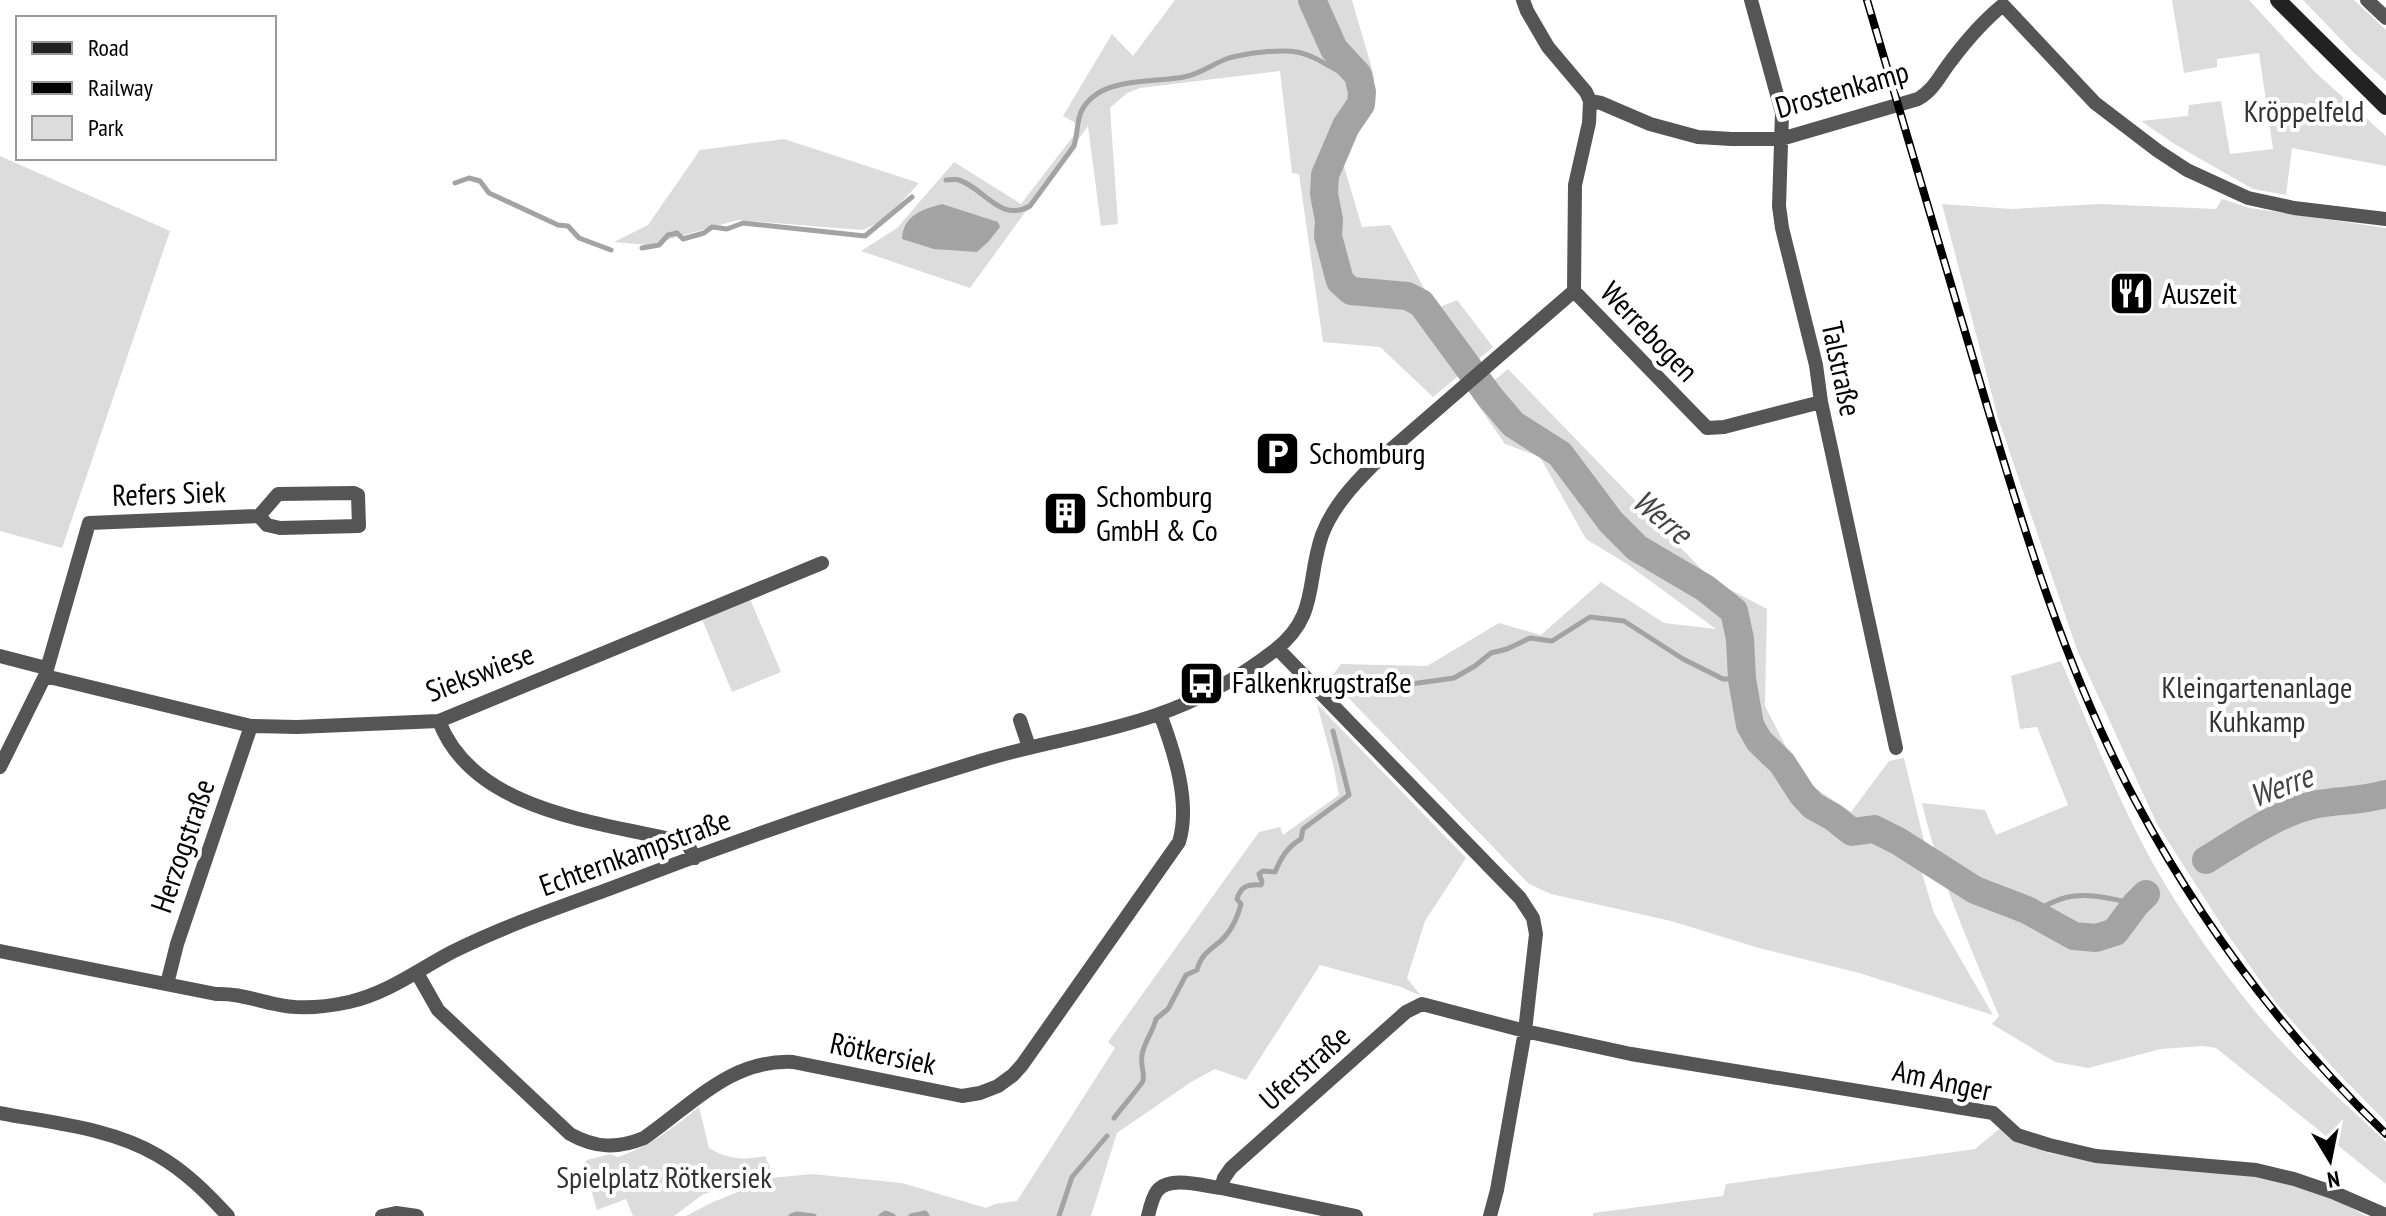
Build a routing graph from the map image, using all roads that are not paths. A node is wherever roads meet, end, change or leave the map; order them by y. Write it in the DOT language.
graph roads {
  1 [pos="1523,0"];
  2 [pos="1751,0"];
  3 [pos="2278,0"];
  4 [pos="2367,0"];
  5 [pos="2000,3"];
  6 [pos="2386,18"];
  7 [pos="1590,101"];
  8 [pos="2386,107"];
  9 [pos="1781,139"];
  10 [pos="2386,219"];
  11 [pos="1574,291"];
  12 [pos="1821,402"];
  13 [pos="259,516"];
  14 [pos="822,563"];
  15 [pos="1277,648"];
  16 [pos="0,656"];
  17 [pos="46,672"];
  18 [pos="1160,714"];
  19 [pos="1020,720"];
  20 [pos="439,721"];
  21 [pos="251,726"];
  22 [pos="1029,747"];
  23 [pos="1896,748"];
  24 [pos="0,767"];
  25 [pos="695,858"];
  26 [pos="0,951"];
  27 [pos="417,973"];
  28 [pos="167,984"];
  29 [pos="1525,1031"];
  30 [pos="0,1113"];
  31 [pos="1221,1188"];
  32 [pos="2386,1215"];
  33 [pos="228,1216"];
  34 [pos="382,1216"];
  35 [pos="417,1216"];
  36 [pos="1148,1216"];
  37 [pos="1356,1216"];
  38 [pos="1490,1216"];
  1 -- 7 [label="street"];
  2 -- 9 [label="street, Talstraße"];
  3 -- 8 [label="main road"];
  4 -- 6 [label="street"];
  5 -- 9 [label="street, Drostenkamp"];
  5 -- 10 [label="street, Drostenkamp"];
  7 -- 9 [label="street, Drostenkamp"];
  7 -- 11 [label="street, Werrebogen"];
  9 -- 12 [label="street, Talstraße"];
  11 -- 12 [label="street, Werrebogen"];
  11 -- 15 [label="street"];
  12 -- 23 [label="street, Talstraße"];
  13 -- 13 [label="street, Refers Siek"];
  13 -- 17 [label="street, Refers Siek"];
  14 -- 20 [label="street, Siekswiese"];
  15 -- 18 [label="street, Echternkampstraße"];
  15 -- 29 [label="street"];
  16 -- 17 [label="street, Siekswiese"];
  17 -- 21 [label="street, Siekswiese"];
  17 -- 24 [label="street"];
  18 -- 22 [label="street, Echternkampstraße"];
  18 -- 27 [label="street, Rötkersiek"];
  19 -- 22 [label="street"];
  20 -- 21 [label="street, Siekswiese"];
  20 -- 25 [label="street"];
  21 -- 28 [label="street, Herzogstraße"];
  22 -- 25 [label="street, Echternkampstraße"];
  25 -- 27 [label="street, Echternkampstraße"];
  26 -- 28 [label="street, Echternkampstraße"];
  27 -- 28 [label="street, Echternkampstraße"];
  29 -- 31 [label="street, Uferstraße"];
  29 -- 32 [label="street, Am Anger"];
  29 -- 38 [label="street"];
  30 -- 33 [label="street"];
  31 -- 36 [label="street"];
  31 -- 37 [label="street"];
  34 -- 35 [label="street"];
}
